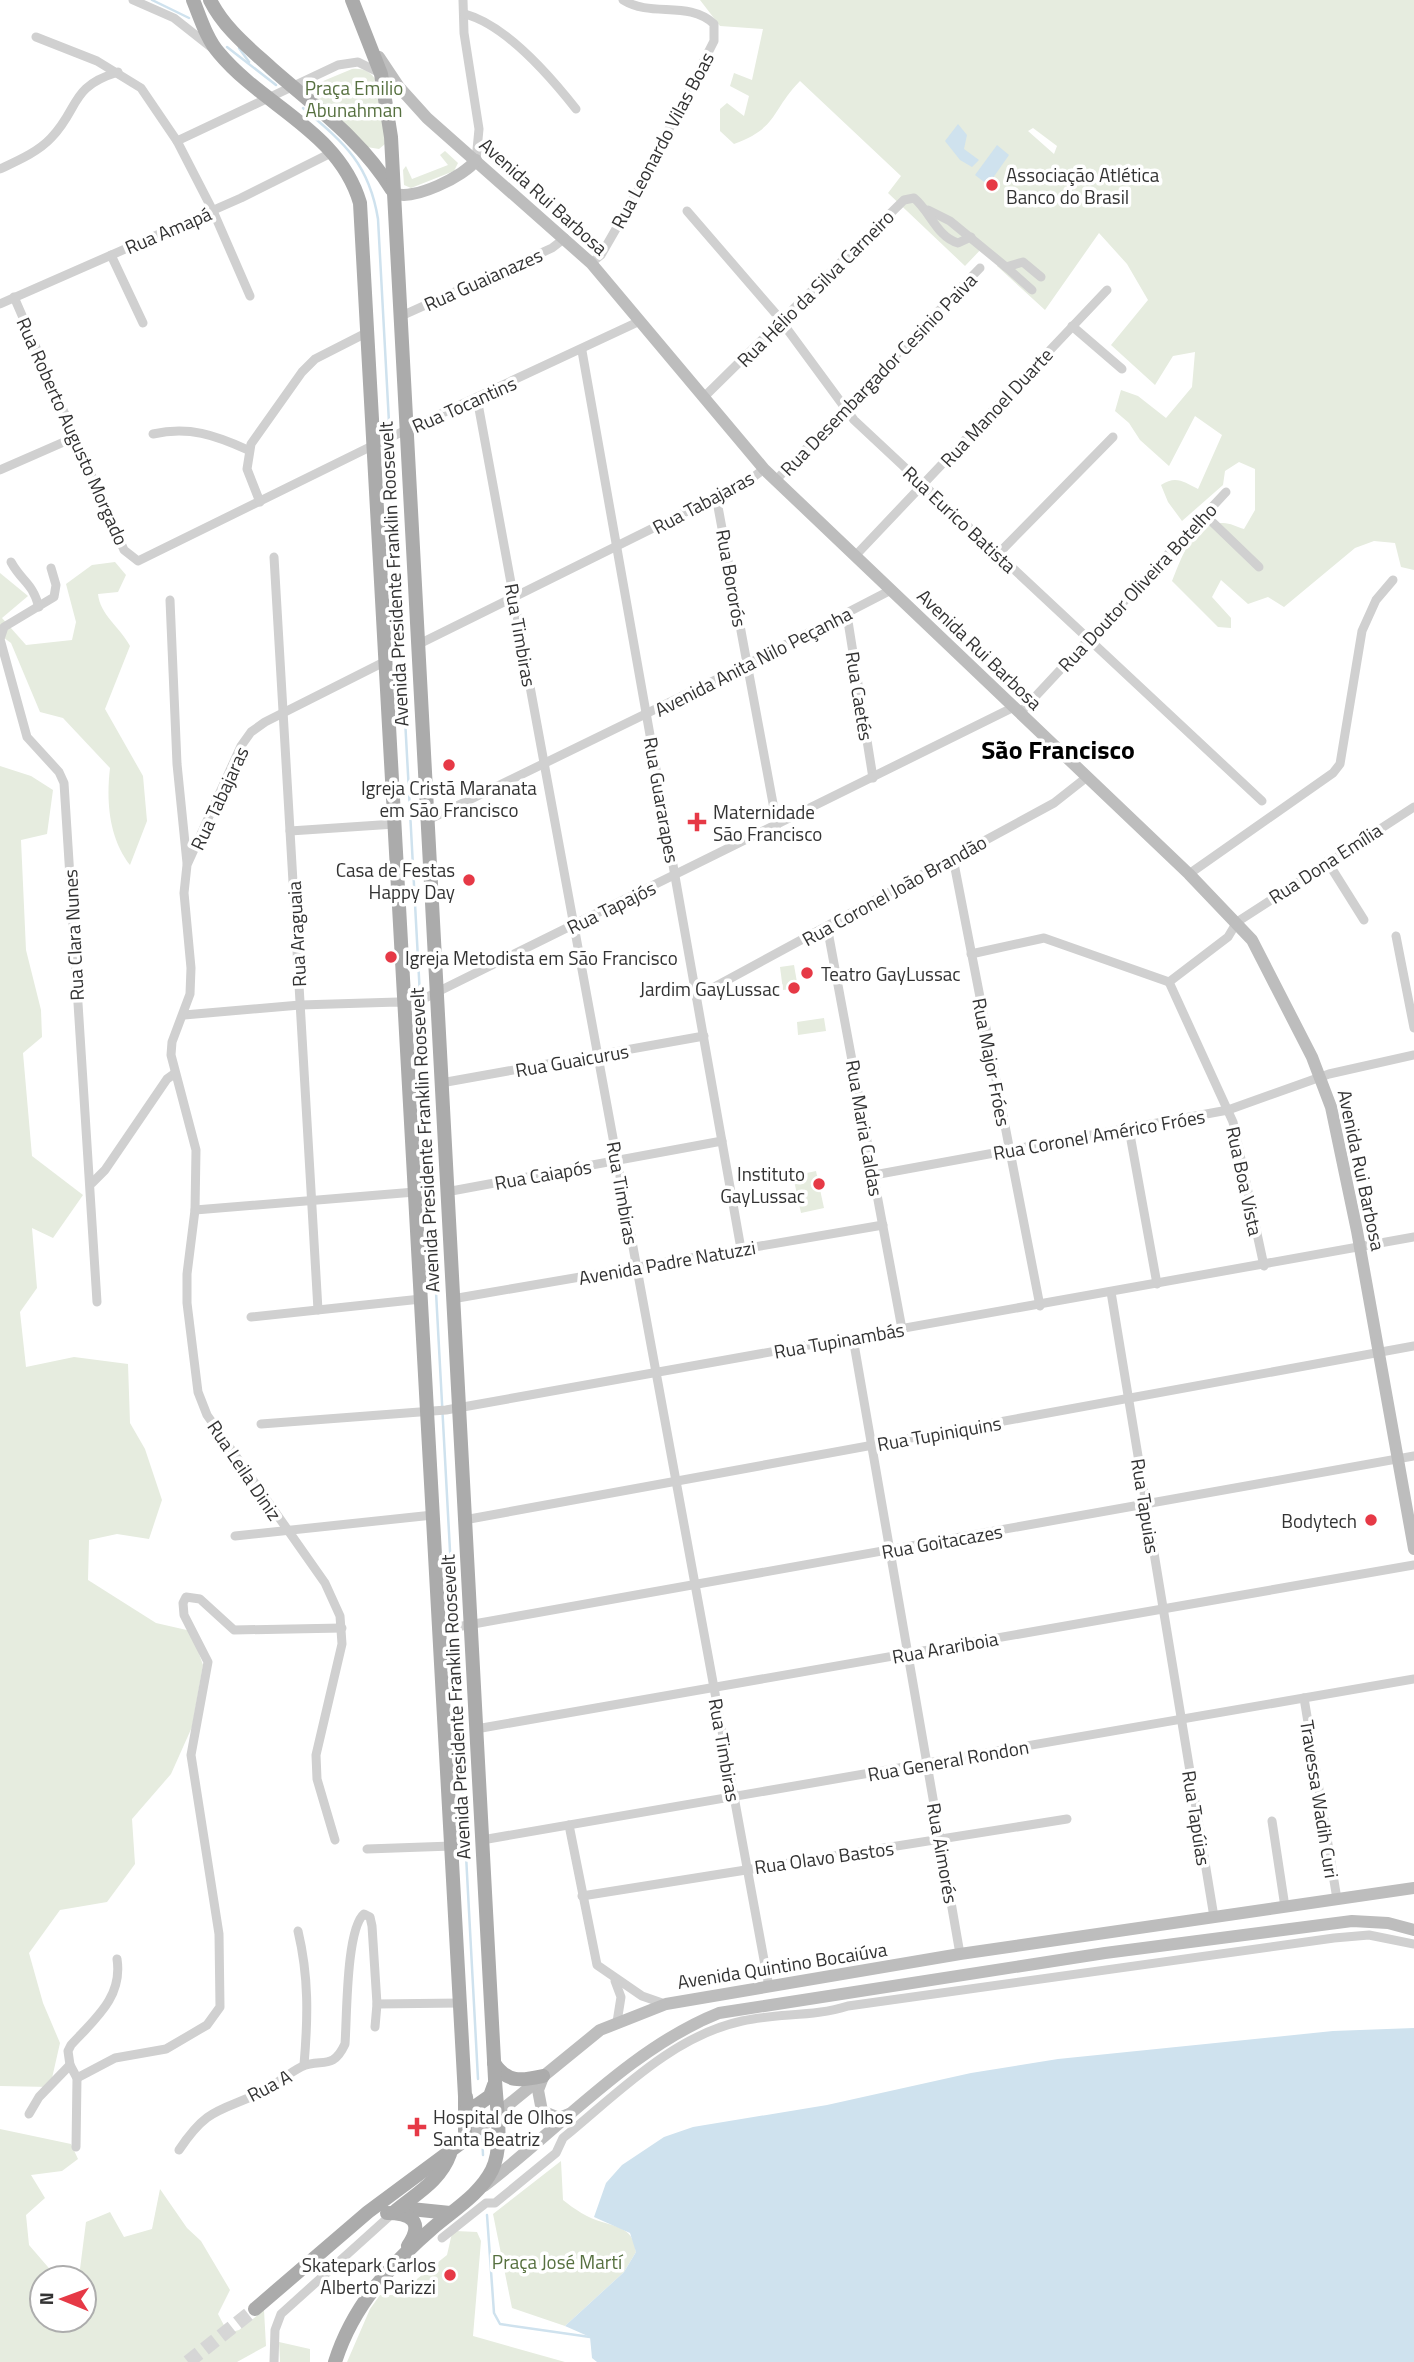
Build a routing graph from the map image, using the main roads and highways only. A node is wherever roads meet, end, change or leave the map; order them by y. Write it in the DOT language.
graph roads {
  1 [pos="193,0"];
  2 [pos="210,0"];
  3 [pos="352,0"];
  4 [pos="369,42"];
  5 [pos="383,80"];
  6 [pos="292,87"];
  7 [pos="303,126"];
  8 [pos="391,137"];
  9 [pos="366,152"];
  10 [pos="475,160"];
  11 [pos="394,193"];
  12 [pos="1414,1549"];
  13 [pos="455,1628"];
  14 [pos="1414,1888"];
  15 [pos="1414,1930"];
  16 [pos="494,2063"];
  17 [pos="543,2076"];
  18 [pos="495,2079"];
  19 [pos="465,2096"];
  20 [pos="575,2112"];
  21 [pos="496,2113"];
  22 [pos="465,2140"];
  23 [pos="450,2152"];
  24 [pos="481,2188"];
  25 [pos="396,2210"];
  26 [pos="368,2213"];
  27 [pos="450,2213"];
  28 [pos="403,2253"];
  29 [pos="255,2309"];
  30 [pos="335,2362"];
  1 -- 7 [label="main road, Avenida Presidente Franklin Roosevelt"];
  2 -- 6 [label="main road"];
  3 -- 4 [label="main road, Avenida Rui Barbosa"];
  4 -- 5 [label="main road, Avenida Rui Barbosa"];
  4 -- 10 [label="main road, Avenida Rui Barbosa"];
  5 -- 8 [label="main road, Avenida Presidente Franklin Roosevelt"];
  6 -- 7 [label="main road"];
  6 -- 9 [label="main road"];
  7 -- 13 [label="main road, Avenida Presidente Franklin Roosevelt"];
  8 -- 9 [label="main road"];
  8 -- 11 [label="main road, Avenida Presidente Franklin Roosevelt"];
  9 -- 11 [label="main road"];
  10 -- 11 [label="main road"];
  10 -- 12 [label="main road, Avenida Rui Barbosa"];
  11 -- 13 [label="main road, Avenida Presidente Franklin Roosevelt"];
  13 -- 16 [label="main road, Avenida Presidente Franklin Roosevelt"];
  13 -- 19 [label="main road, Avenida Presidente Franklin Roosevelt"];
  14 -- 17 [label="main road, Avenida Quintino Bocaiúva"];
  15 -- 20 [label="main road, Avenida Quintino Bocaiúva"];
  16 -- 17 [label="main road"];
  16 -- 18 [label="main road, Avenida Presidente Franklin Roosevelt"];
  17 -- 20 [label="main road"];
  17 -- 21 [label="main road, Avenida Quintino Bocaiúva"];
  18 -- 19 [label="main road"];
  18 -- 21 [label="main road, Avenida Presidente Franklin Roosevelt"];
  19 -- 22 [label="main road, Avenida Presidente Franklin Roosevelt"];
  20 -- 24 [label="main road, Avenida Quintino Bocaiúva"];
  21 -- 22 [label="main road, Avenida Quintino Bocaiúva"];
  21 -- 24 [label="main road, Avenida Presidente Franklin Roosevelt"];
  22 -- 23 [label="main road, Avenida Quintino Bocaiúva"];
  23 -- 25 [label="main road"];
  23 -- 26 [label="main road, Avenida Quintino Bocaiúva"];
  24 -- 27 [label="main road, Avenida Quintino Bocaiúva"];
  25 -- 26 [label="main road"];
  25 -- 27 [label="main road"];
  25 -- 28 [label="main road"];
  26 -- 29 [label="main road, Avenida Quintino Bocaiúva"];
  27 -- 28 [label="main road, Avenida Quintino Bocaiúva"];
  28 -- 30 [label="main road"];
}
